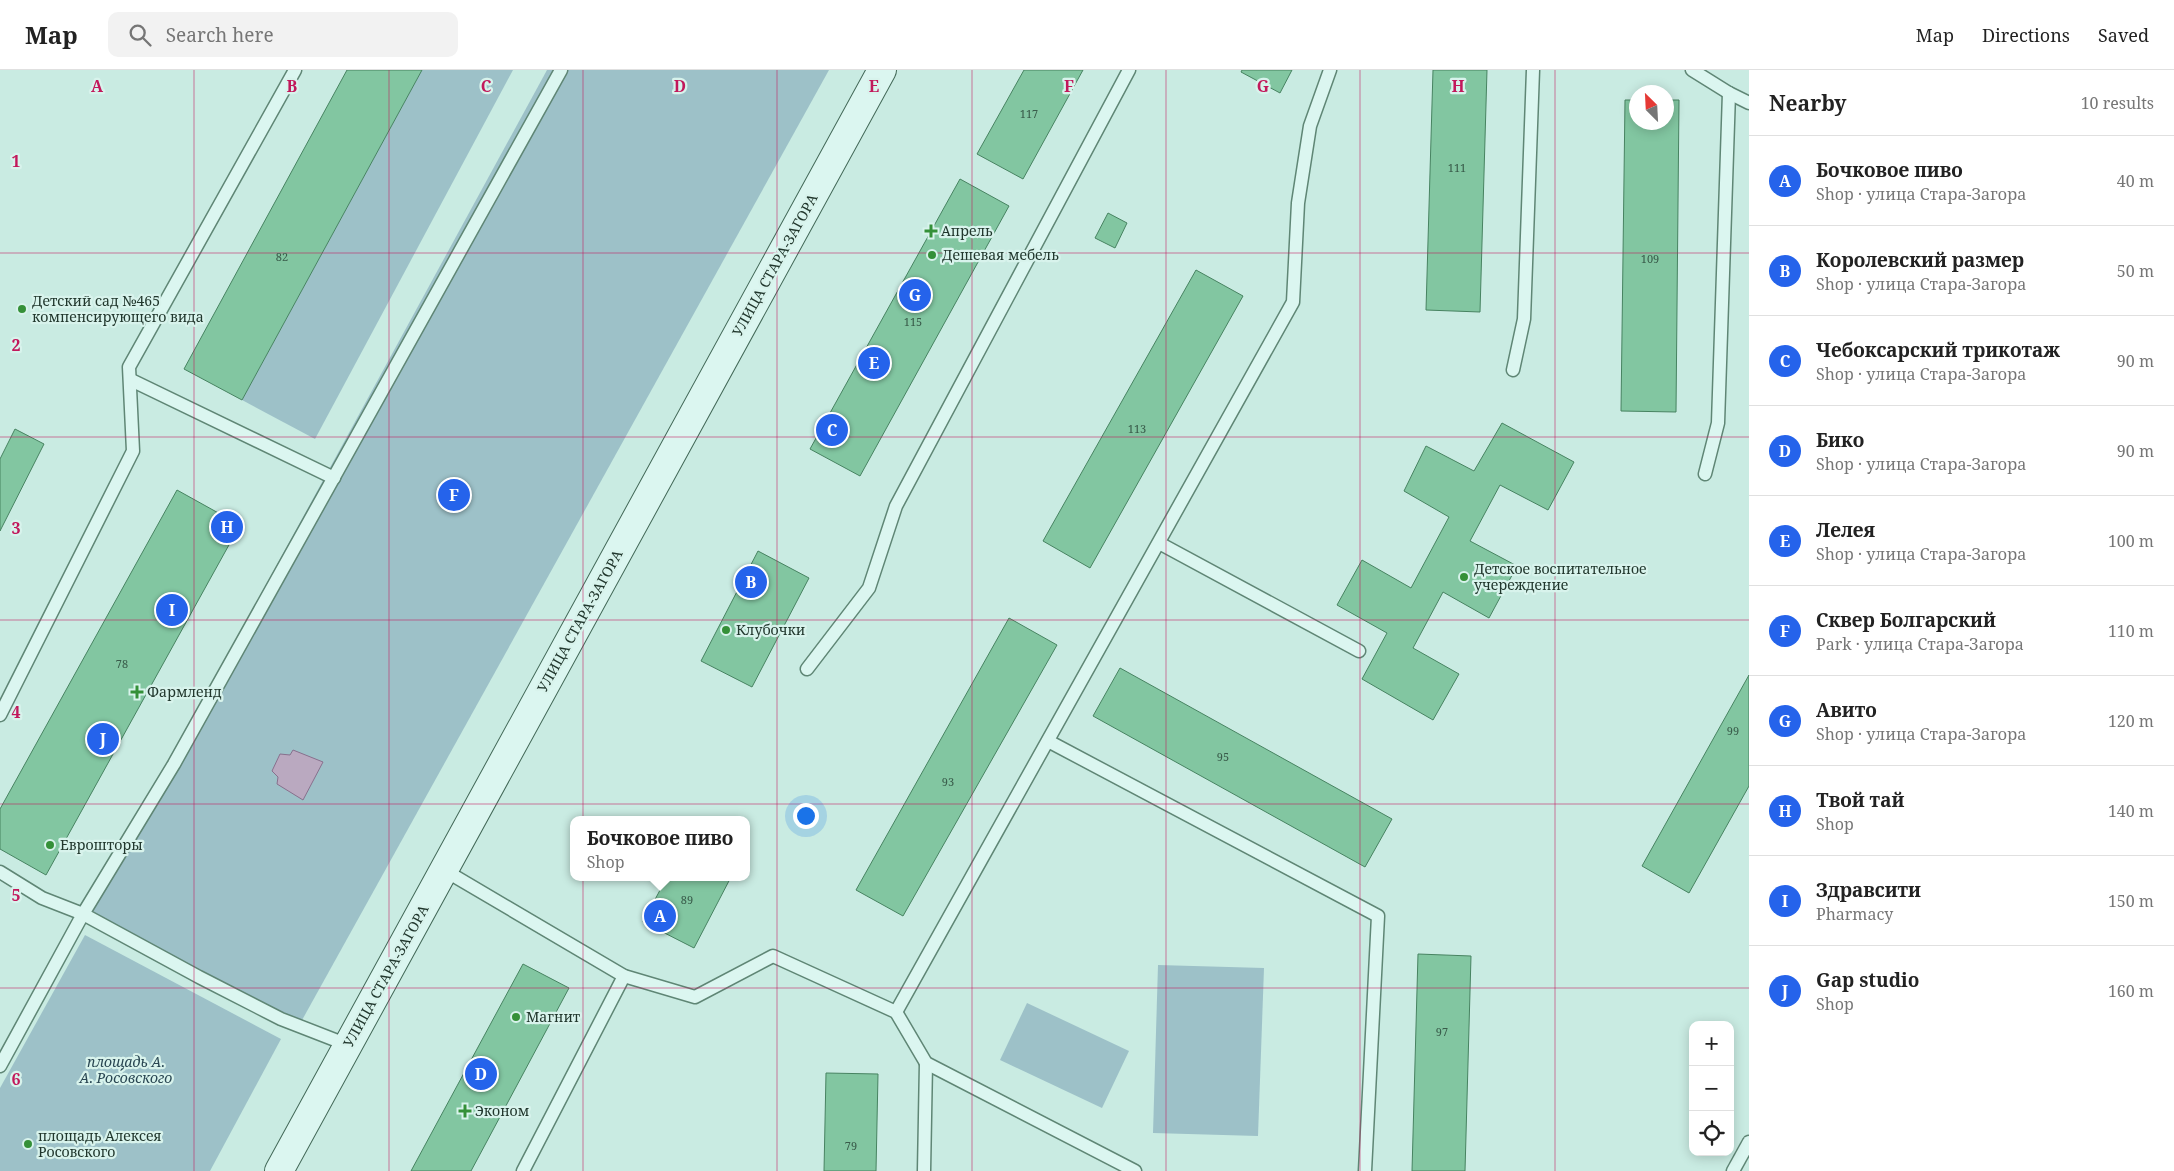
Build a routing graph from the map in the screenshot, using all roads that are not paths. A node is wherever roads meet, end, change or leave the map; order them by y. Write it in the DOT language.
graph roads {
  1 [pos="294,70"];
  2 [pos="561,70"];
  3 [pos="882,70"];
  4 [pos="1129,70"];
  5 [pos="1330,70"];
  6 [pos="1533,70"];
  7 [pos="1692,70"];
  8 [pos="1730,93"];
  9 [pos="1749,102"];
  10 [pos="1513,370"];
  11 [pos="131,380"];
  12 [pos="1705,474"];
  13 [pos="334,478"];
  14 [pos="1159,543"];
  15 [pos="1359,651"];
  16 [pos="808,669"];
  17 [pos="0,715"];
  18 [pos="1048,740"];
  19 [pos="444,870"];
  20 [pos="0,872"];
  21 [pos="83,914"];
  22 [pos="624,976"];
  23 [pos="896,1012"];
  24 [pos="348,1045"];
  25 [pos="926,1063"];
  26 [pos="0,1066"];
  27 [pos="1749,1142"];
  28 [pos="1121,1167"];
  29 [pos="279,1171"];
  30 [pos="523,1171"];
  31 [pos="924,1171"];
  32 [pos="1135,1171"];
  33 [pos="1364,1171"];
  34 [pos="1733,1171"];
  1 -- 11 [label="lane"];
  2 -- 13 [label="lane"];
  3 -- 19 [label="main road, УЛИЦА СТАРА-ЗАГОРА"];
  4 -- 16 [label="lane"];
  5 -- 14 [label="lane"];
  6 -- 10 [label="lane"];
  7 -- 8 [label="lane"];
  8 -- 9 [label="lane"];
  8 -- 12 [label="lane"];
  11 -- 13 [label="lane"];
  11 -- 17 [label="lane"];
  13 -- 21 [label="lane"];
  14 -- 15 [label="lane"];
  14 -- 18 [label="lane"];
  18 -- 23 [label="lane"];
  18 -- 33 [label="lane"];
  19 -- 22 [label="lane"];
  19 -- 24 [label="main road, УЛИЦА СТАРА-ЗАГОРА"];
  20 -- 21 [label="lane"];
  21 -- 24 [label="lane"];
  21 -- 26 [label="lane"];
  22 -- 23 [label="lane"];
  22 -- 30 [label="lane"];
  23 -- 25 [label="lane"];
  24 -- 29 [label="main road, УЛИЦА СТАРА-ЗАГОРА"];
  25 -- 28 [label="lane"];
  25 -- 31 [label="lane"];
  27 -- 34 [label="lane"];
  28 -- 32 [label="lane"];
}
